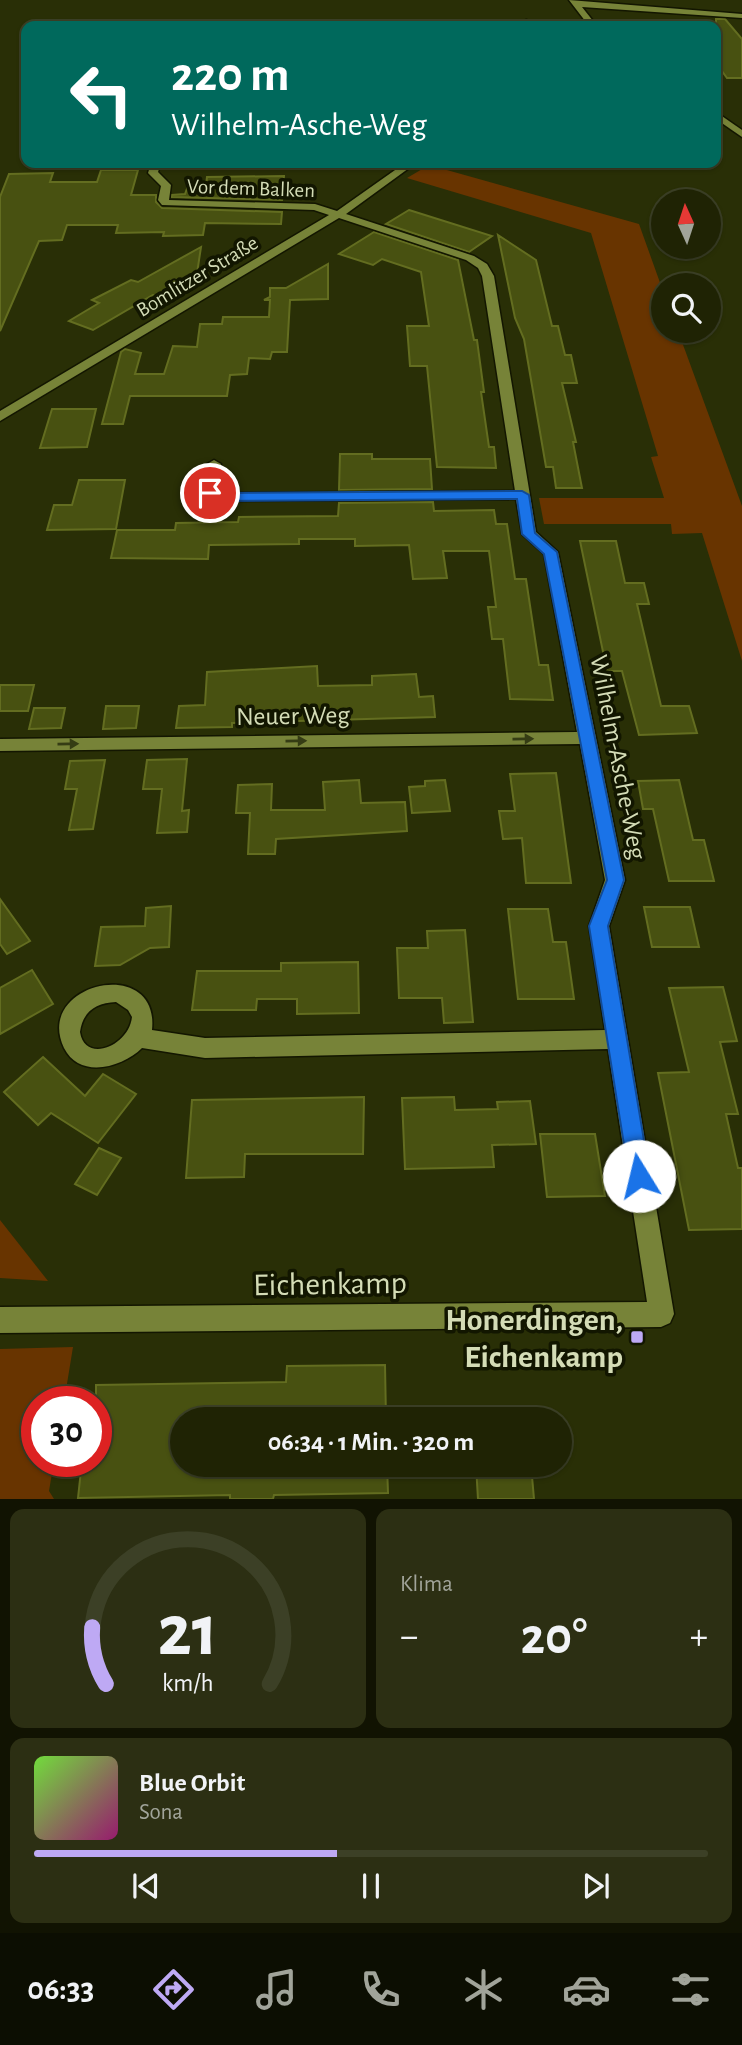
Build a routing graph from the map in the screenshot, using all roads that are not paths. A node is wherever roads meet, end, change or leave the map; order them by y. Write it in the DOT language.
graph roads {
  1 [pos="575,4"];
  2 [pos="742,16"];
  3 [pos="589,21"];
  4 [pos="721,119"];
  5 [pos="742,134"];
  6 [pos="154,168"];
  7 [pos="404,168"];
  8 [pos="340,213"];
  9 [pos="0,417"];
  10 [pos="214,464"];
  11 [pos="522,495"];
  12 [pos="586,738"];
  13 [pos="0,745"];
  14 [pos="138,1038"];
  15 [pos="617,1039"];
  16 [pos="661,1314"];
  17 [pos="0,1320"];
  1 -- 2 [label="street"];
  1 -- 3 [label="street"];
  4 -- 5 [label="street"];
  6 -- 8 [label="street, Vor dem Balken"];
  7 -- 8 [label="street, Bomlitzer Straße"];
  8 -- 9 [label="street, Bomlitzer Straße"];
  8 -- 11 [label="street, Wilhelm-Asche-Weg"];
  10 -- 11 [label="street"];
  11 -- 12 [label="street, Wilhelm-Asche-Weg"];
  13 -- 12 [label="street, Neuer Weg, one-way"];
  12 -- 15 [label="street, Wilhelm-Asche-Weg"];
  14 -- 15 [label="street"];
  15 -- 16 [label="street, Wilhelm-Asche-Weg"];
  16 -- 17 [label="street, Eichenkamp"];
}
